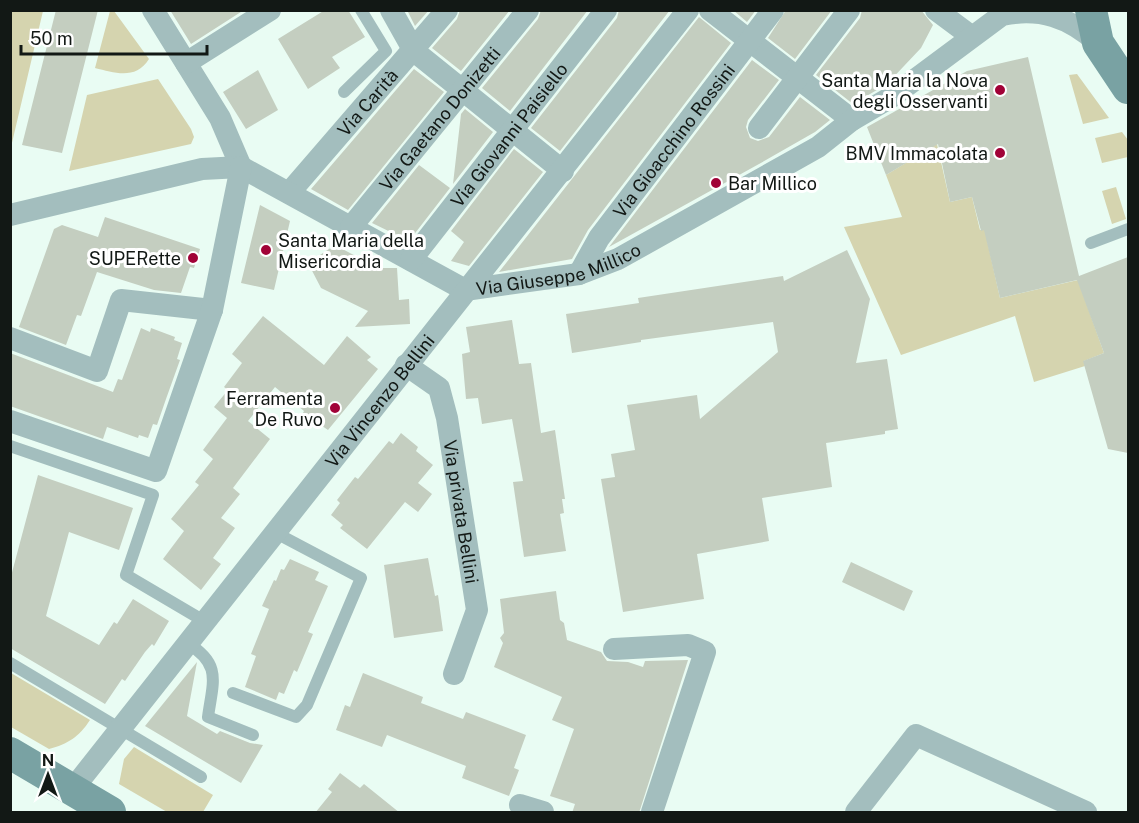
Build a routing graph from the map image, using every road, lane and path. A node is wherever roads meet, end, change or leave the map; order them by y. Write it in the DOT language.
graph roads {
  1 [pos="153,10"];
  2 [pos="270,10"];
  3 [pos="362,10"];
  4 [pos="391,10"];
  5 [pos="447,10"];
  6 [pos="528,10"];
  7 [pos="606,10"];
  8 [pos="688,10"];
  9 [pos="710,10"];
  10 [pos="773,10"];
  11 [pos="849,10"];
  12 [pos="936,10"];
  13 [pos="1091,10"];
  14 [pos="1004,13"];
  15 [pos="971,36"];
  16 [pos="749,42"];
  17 [pos="1098,43"];
  18 [pos="414,51"];
  19 [pos="186,63"];
  20 [pos="796,80"];
  21 [pos="1128,88"];
  22 [pos="464,91"];
  23 [pos="344,92"];
  24 [pos="852,120"];
  25 [pos="759,128"];
  26 [pos="511,129"];
  27 [pos="241,167"];
  28 [pos="563,171"];
  29 [pos="289,193"];
  30 [pos="10,215"];
  31 [pos="351,227"];
  32 [pos="1128,229"];
  33 [pos="1091,243"];
  34 [pos="411,260"];
  35 [pos="579,274"];
  36 [pos="465,290"];
  37 [pos="212,310"];
  38 [pos="10,338"];
  39 [pos="406,365"];
  40 [pos="10,421"];
  41 [pos="10,446"];
  42 [pos="274,532"];
  43 [pos="204,621"];
  44 [pos="187,643"];
  45 [pos="614,649"];
  46 [pos="10,663"];
  47 [pos="454,674"];
  48 [pos="233,693"];
  49 [pos="119,728"];
  50 [pos="253,735"];
  51 [pos="10,753"];
  52 [pos="201,777"];
  53 [pos="72,790"];
  54 [pos="520,805"];
  55 [pos="110,813"];
  56 [pos="543,813"];
  57 [pos="652,813"];
  58 [pos="856,813"];
  59 [pos="1086,813"];
  1 -- 19 [label="street"];
  2 -- 19 [label="street"];
  3 -- 23 [label="lane"];
  4 -- 18 [label="street"];
  5 -- 18 [label="street, Via Carità"];
  6 -- 22 [label="street, Via Gaetano Donizetti"];
  7 -- 26 [label="street, Via Giovanni Paisiello"];
  8 -- 28 [label="street, Via Vincenzo Bellini"];
  9 -- 16 [label="street"];
  10 -- 16 [label="street, Via Gioacchino Rossini"];
  11 -- 20 [label="street"];
  12 -- 15 [label="street"];
  13 -- 17 [label="main road"];
  14 -- 15 [label="street, Via Giuseppe Millico"];
  14 -- 17 [label="street"];
  15 -- 24 [label="street, Via Giuseppe Millico"];
  16 -- 20 [label="street"];
  16 -- 35 [label="street, Via Gioacchino Rossini"];
  17 -- 21 [label="main road"];
  18 -- 22 [label="street"];
  18 -- 29 [label="street, Via Carità"];
  19 -- 27 [label="street"];
  20 -- 24 [label="street"];
  20 -- 25 [label="street"];
  22 -- 26 [label="street"];
  22 -- 31 [label="street, Via Gaetano Donizetti"];
  24 -- 35 [label="street, Via Giuseppe Millico"];
  26 -- 28 [label="street"];
  26 -- 34 [label="street, Via Giovanni Paisiello"];
  27 -- 29 [label="street, Via Giuseppe Millico"];
  27 -- 30 [label="street"];
  27 -- 37 [label="street"];
  28 -- 36 [label="street, Via Vincenzo Bellini"];
  29 -- 31 [label="street, Via Giuseppe Millico"];
  31 -- 34 [label="street, Via Giuseppe Millico"];
  32 -- 33 [label="lane"];
  34 -- 36 [label="street, Via Giuseppe Millico"];
  35 -- 36 [label="street, Via Giuseppe Millico"];
  36 -- 39 [label="street, Via Vincenzo Bellini"];
  37 -- 38 [label="street"];
  37 -- 40 [label="street"];
  39 -- 42 [label="street, Via Vincenzo Bellini"];
  39 -- 47 [label="street, Via privata Bellini"];
  41 -- 43 [label="lane"];
  42 -- 43 [label="street, Via Vincenzo Bellini"];
  42 -- 48 [label="lane"];
  43 -- 44 [label="street, Via Vincenzo Bellini"];
  44 -- 49 [label="street, Via Vincenzo Bellini"];
  44 -- 50 [label="lane"];
  45 -- 57 [label="street"];
  46 -- 49 [label="lane"];
  49 -- 52 [label="lane"];
  49 -- 53 [label="street, Via Vincenzo Bellini"];
  51 -- 53 [label="main road"];
  53 -- 55 [label="main road"];
  54 -- 56 [label="street"];
  58 -- 59 [label="street"];
}
